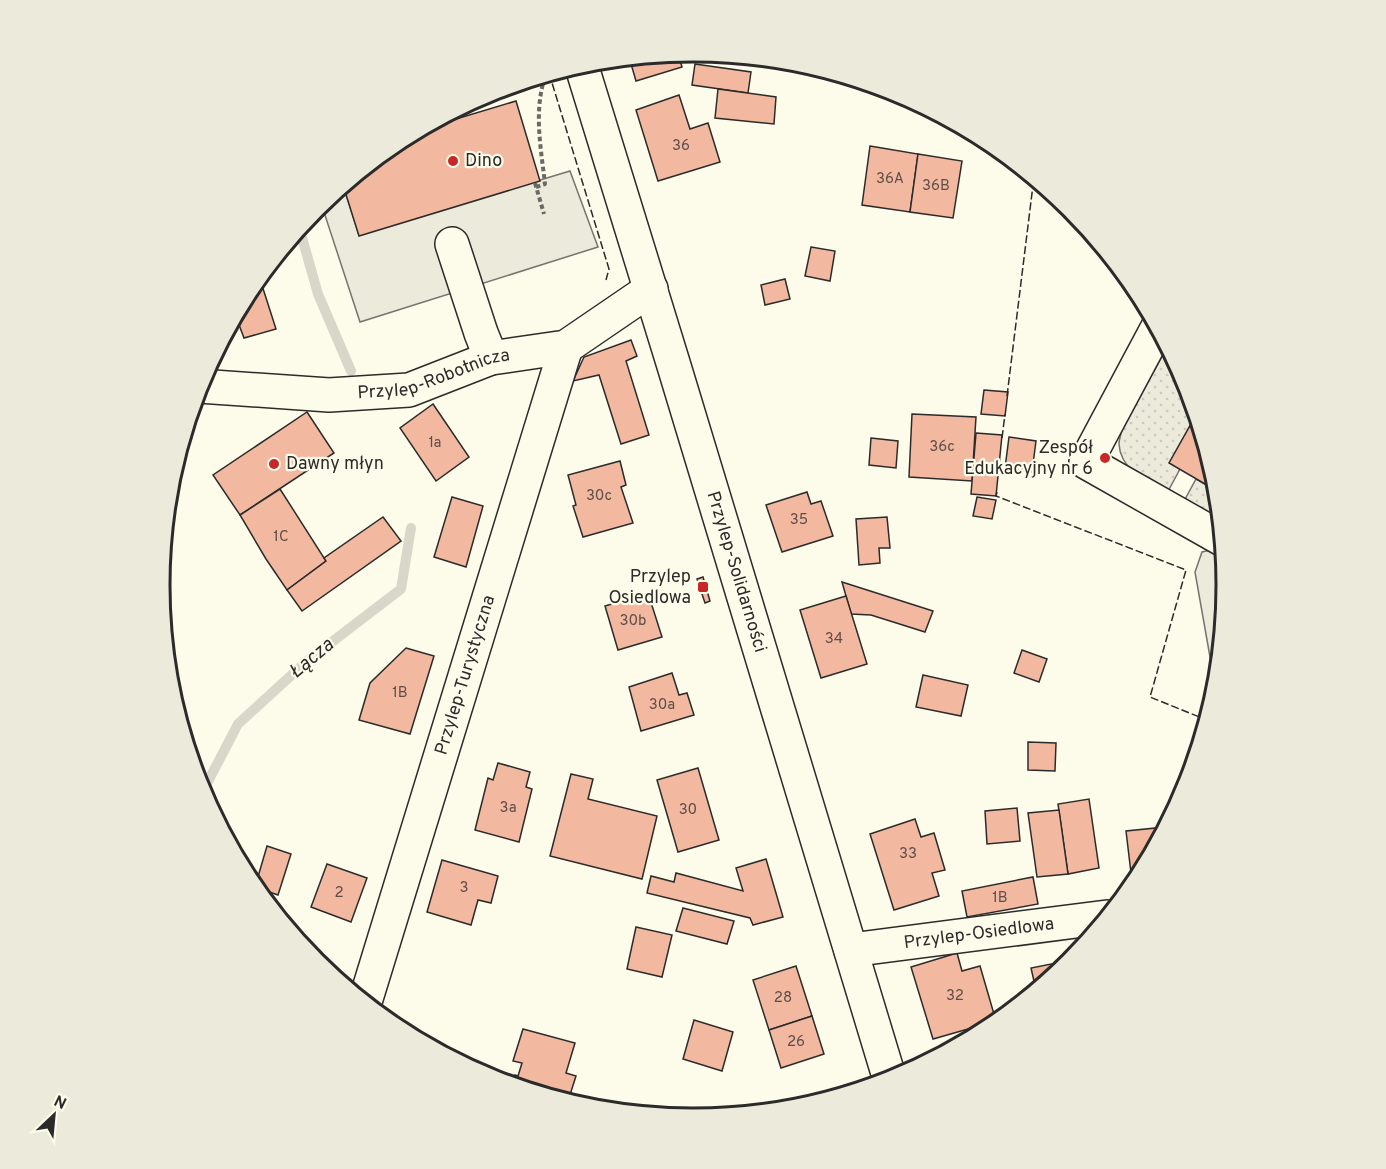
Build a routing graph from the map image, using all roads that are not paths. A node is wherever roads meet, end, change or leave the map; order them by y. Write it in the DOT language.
graph roads {
  1 [pos="584,73"];
  2 [pos="452,244"];
  3 [pos="651,290"];
  4 [pos="1153,336"];
  5 [pos="566,347"];
  6 [pos="491,358"];
  7 [pos="209,387"];
  8 [pos="1214,534"];
  9 [pos="1095,919"];
  10 [pos="851,950"];
  11 [pos="368,993"];
  12 [pos="887,1070"];
  1 -- 3 [label="street, Przylep-Solidarności"];
  2 -- 6 [label="street"];
  3 -- 5 [label="street, Przylep-Robotnicza"];
  3 -- 10 [label="street, Przylep-Solidarności"];
  4 -- 8 [label="street"];
  5 -- 6 [label="street, Przylep-Robotnicza"];
  5 -- 11 [label="street, Przylep-Turystyczna"];
  6 -- 7 [label="street, Przylep-Robotnicza"];
  9 -- 10 [label="street, Przylep-Osiedlowa"];
  10 -- 12 [label="street, Przylep-Solidarności"];
}
